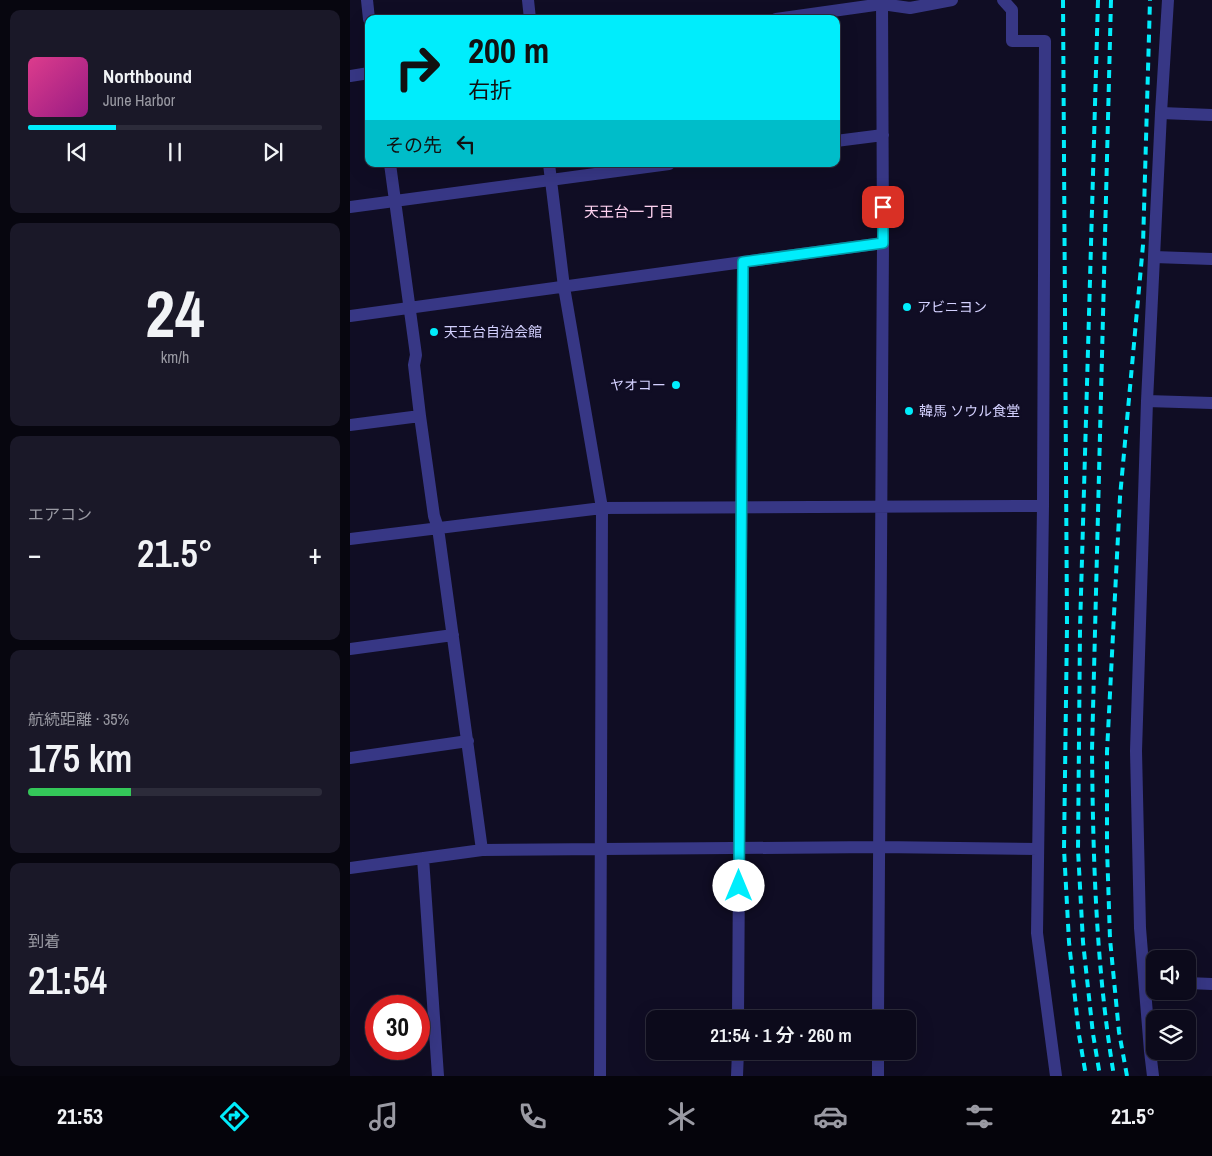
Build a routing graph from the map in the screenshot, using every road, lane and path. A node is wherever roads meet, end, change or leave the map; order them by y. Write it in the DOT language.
graph roads {
  1 [pos="367,0"];
  2 [pos="528,0"];
  3 [pos="952,0"];
  4 [pos="1003,0"];
  5 [pos="1168,0"];
  6 [pos="884,2"];
  7 [pos="369,15"];
  8 [pos="530,15"];
  9 [pos="801,15"];
  10 [pos="365,74"];
  11 [pos="350,76"];
  12 [pos="1161,113"];
  13 [pos="1212,115"];
  14 [pos="882,135"];
  15 [pos="840,140"];
  16 [pos="390,167"];
  17 [pos="549,167"];
  18 [pos="647,167"];
  19 [pos="551,180"];
  20 [pos="395,201"];
  21 [pos="350,207"];
  22 [pos="883,243"];
  23 [pos="1154,257"];
  24 [pos="1212,259"];
  25 [pos="743,262"];
  26 [pos="564,287"];
  27 [pos="409,308"];
  28 [pos="350,316"];
  29 [pos="1147,401"];
  30 [pos="1212,403"];
  31 [pos="420,416"];
  32 [pos="350,425"];
  33 [pos="1042,506"];
  34 [pos="602,508"];
  35 [pos="741,508"];
  36 [pos="881,508"];
  37 [pos="438,528"];
  38 [pos="350,539"];
  39 [pos="453,634"];
  40 [pos="350,649"];
  41 [pos="468,741"];
  42 [pos="350,758"];
  43 [pos="879,847"];
  44 [pos="739,848"];
  45 [pos="601,849"];
  46 [pos="1038,849"];
  47 [pos="482,850"];
  48 [pos="423,858"];
  49 [pos="350,868"];
  50 [pos="1146,960"];
  51 [pos="1196,983"];
  52 [pos="1212,984"];
  53 [pos="1150,1000"];
  54 [pos="738,1010"];
  55 [pos="878,1010"];
  56 [pos="738,1060"];
  57 [pos="878,1060"];
  58 [pos="438,1076"];
  59 [pos="600,1076"];
  60 [pos="738,1076"];
  61 [pos="878,1076"];
  62 [pos="1056,1076"];
  63 [pos="1153,1076"];
  1 -- 7 [label="street"];
  2 -- 8 [label="street"];
  3 -- 6 [label="street"];
  4 -- 33 [label="street"];
  5 -- 12 [label="street"];
  6 -- 9 [label="street"];
  6 -- 14 [label="street"];
  10 -- 11 [label="street"];
  12 -- 13 [label="street"];
  12 -- 23 [label="street"];
  14 -- 15 [label="street"];
  14 -- 22 [label="street"];
  16 -- 20 [label="street"];
  17 -- 19 [label="street"];
  18 -- 19 [label="street"];
  19 -- 20 [label="street"];
  19 -- 26 [label="street"];
  20 -- 21 [label="street"];
  20 -- 27 [label="street"];
  22 -- 25 [label="street"];
  22 -- 36 [label="street"];
  23 -- 24 [label="street"];
  23 -- 29 [label="street"];
  25 -- 26 [label="street"];
  25 -- 35 [label="street"];
  26 -- 27 [label="street"];
  26 -- 34 [label="street"];
  27 -- 28 [label="street"];
  27 -- 31 [label="street"];
  29 -- 30 [label="street"];
  29 -- 50 [label="street"];
  31 -- 32 [label="street"];
  31 -- 37 [label="street"];
  33 -- 36 [label="street"];
  33 -- 46 [label="street"];
  34 -- 35 [label="street"];
  34 -- 37 [label="street"];
  34 -- 45 [label="street"];
  35 -- 36 [label="street"];
  35 -- 44 [label="street"];
  36 -- 43 [label="street"];
  37 -- 38 [label="street"];
  37 -- 39 [label="street"];
  39 -- 40 [label="street"];
  39 -- 41 [label="street"];
  41 -- 42 [label="street"];
  41 -- 47 [label="street"];
  43 -- 44 [label="street"];
  43 -- 46 [label="street"];
  43 -- 55 [label="street"];
  44 -- 45 [label="street"];
  44 -- 54 [label="street"];
  45 -- 47 [label="street"];
  45 -- 59 [label="street"];
  46 -- 62 [label="street"];
  47 -- 48 [label="street"];
  48 -- 49 [label="street"];
  48 -- 58 [label="street"];
  51 -- 52 [label="street"];
  53 -- 63 [label="street"];
  56 -- 60 [label="street"];
  57 -- 61 [label="street"];
}
